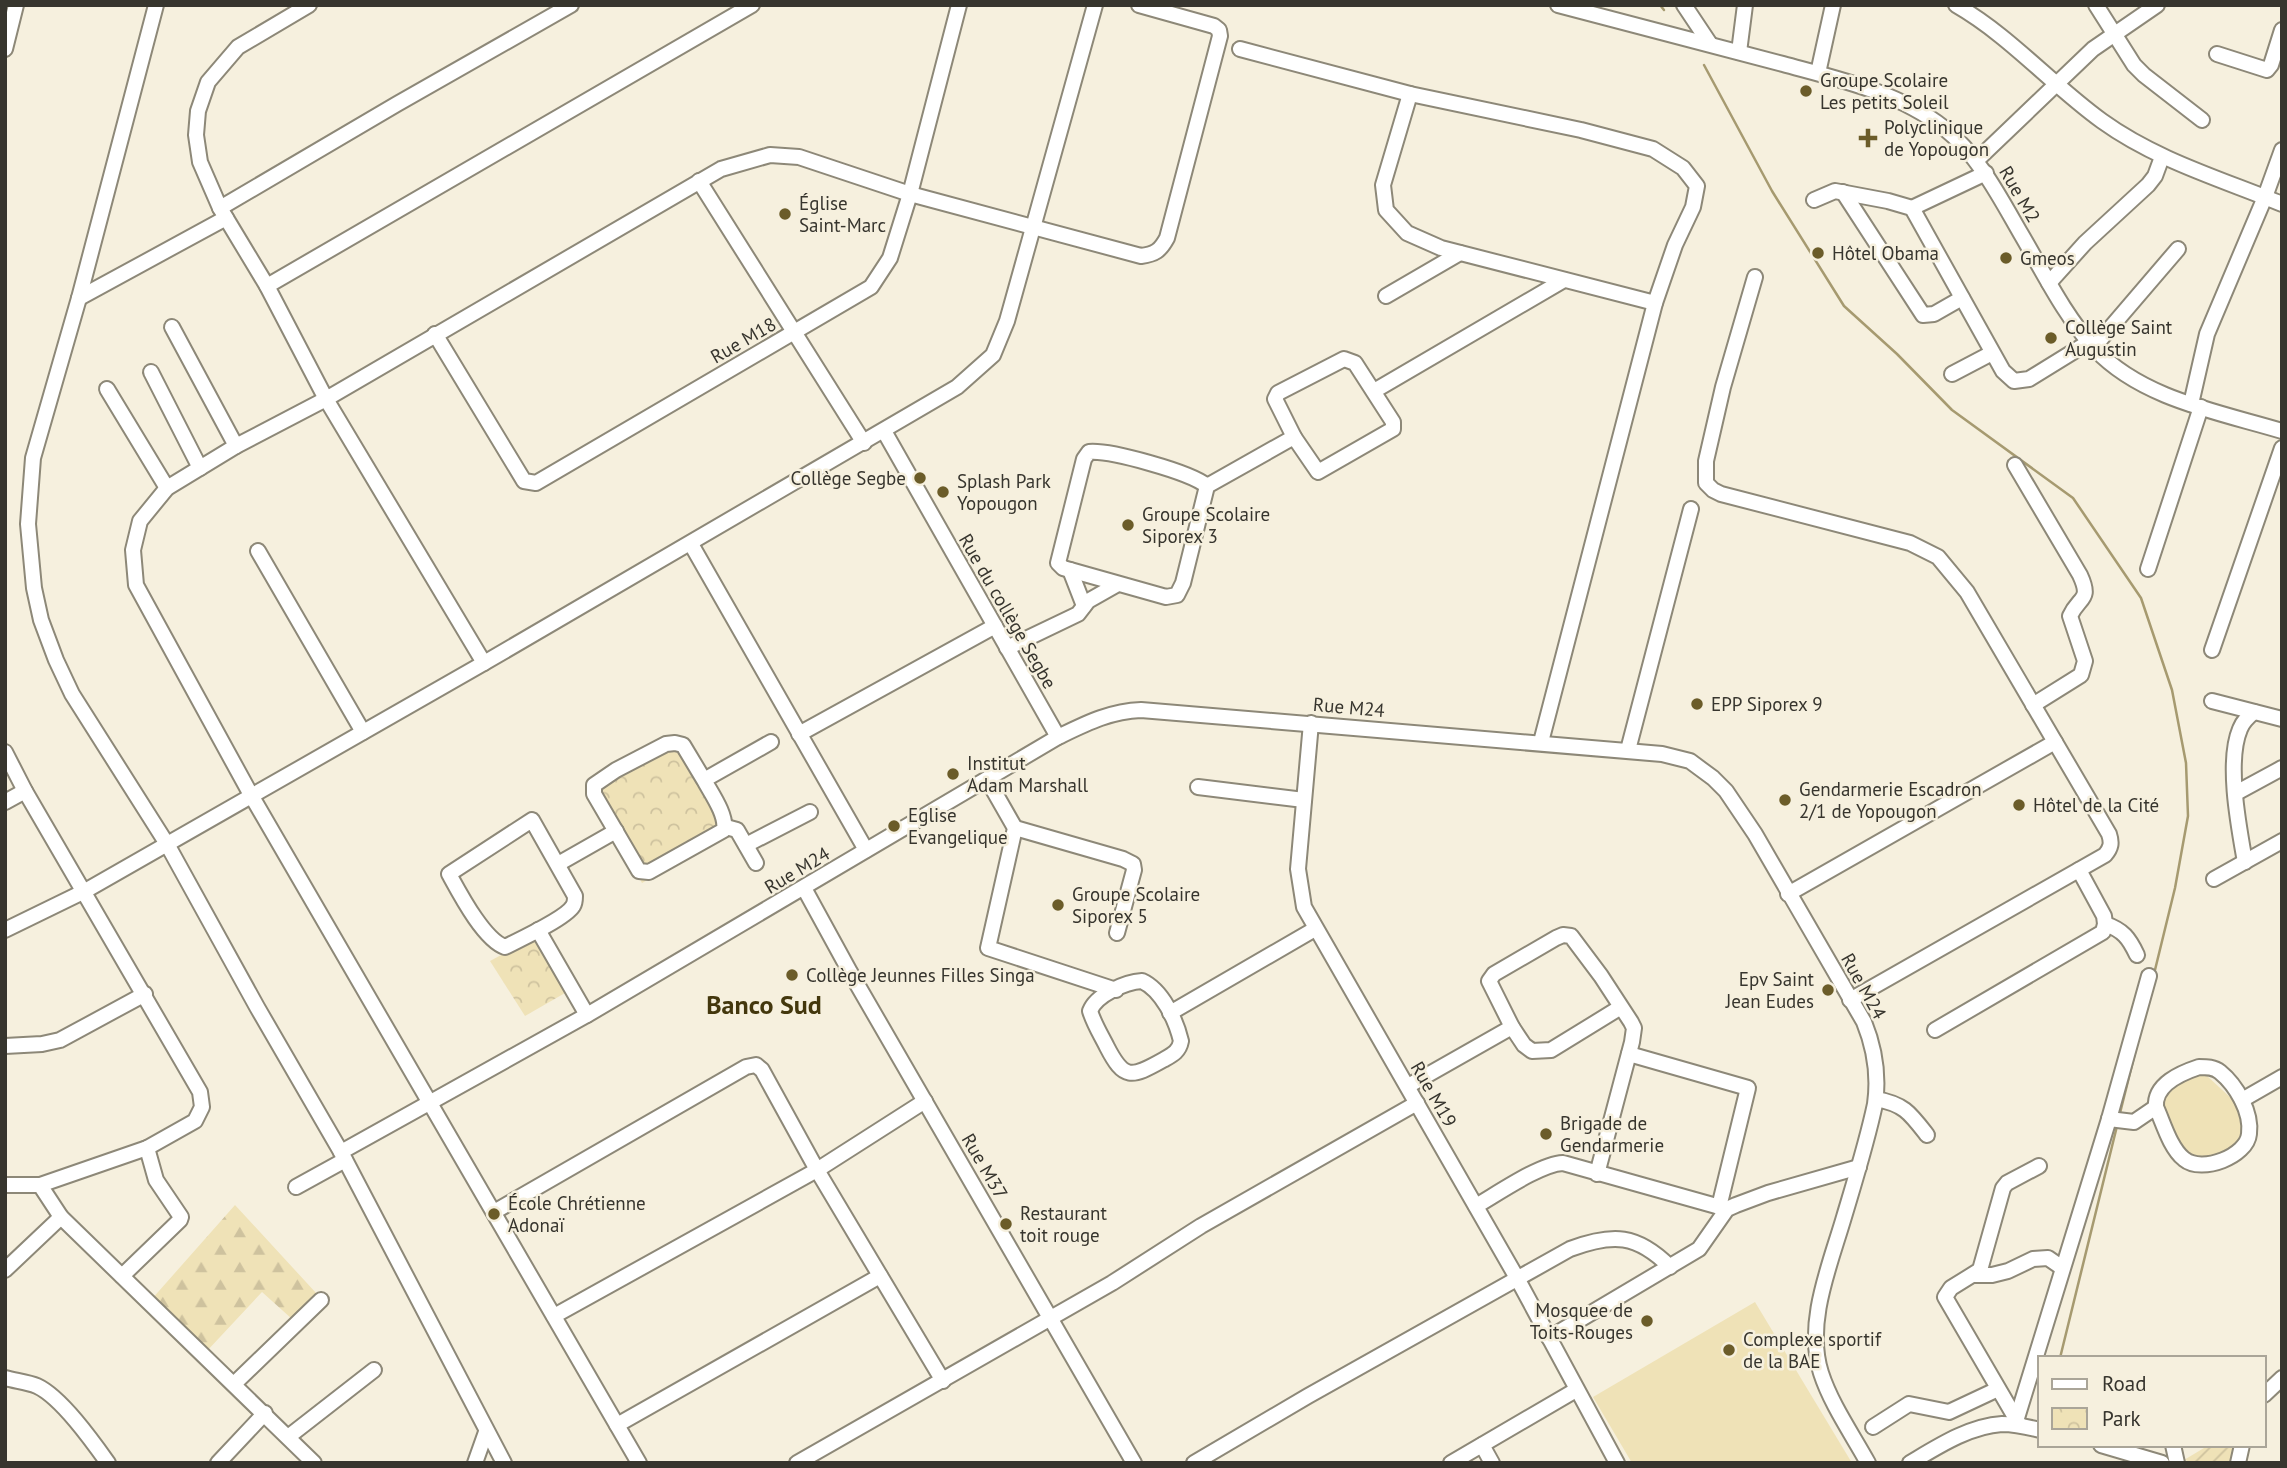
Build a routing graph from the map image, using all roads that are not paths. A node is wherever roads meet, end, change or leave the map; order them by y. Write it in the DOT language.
graph roads {
  1 [pos="16,5"];
  2 [pos="309,5"];
  3 [pos="571,5"];
  4 [pos="752,5"];
  5 [pos="959,5"];
  6 [pos="1095,5"];
  7 [pos="1139,5"];
  8 [pos="1558,5"];
  9 [pos="1684,5"];
  10 [pos="1745,5"];
  11 [pos="1833,5"];
  12 [pos="1956,5"];
  13 [pos="2096,5"];
  14 [pos="2157,5"];
  15 [pos="151,6"];
  16 [pos="2282,30"];
  17 [pos="2114,34"];
  18 [pos="1710,44"];
  19 [pos="5,49"];
  20 [pos="1240,49"];
  21 [pos="1739,52"];
  22 [pos="2217,54"];
  23 [pos="1818,73"];
  24 [pos="2058,85"];
  25 [pos="1410,94"];
  26 [pos="2202,120"];
  27 [pos="2282,150"];
  28 [pos="2162,157"];
  29 [pos="1977,160"];
  30 [pos="1986,173"];
  31 [pos="699,181"];
  32 [pos="1843,192"];
  33 [pos="910,194"];
  34 [pos="2265,197"];
  35 [pos="1814,200"];
  36 [pos="2282,204"];
  37 [pos="1912,208"];
  38 [pos="223,213"];
  39 [pos="1035,227"];
  40 [pos="2178,249"];
  41 [pos="1460,253"];
  42 [pos="1755,277"];
  43 [pos="1564,280"];
  44 [pos="2049,283"];
  45 [pos="267,286"];
  46 [pos="1386,296"];
  47 [pos="79,298"];
  48 [pos="1962,298"];
  49 [pos="1655,303"];
  50 [pos="172,327"];
  51 [pos="793,333"];
  52 [pos="435,334"];
  53 [pos="2091,344"];
  54 [pos="1992,353"];
  55 [pos="151,372"];
  56 [pos="1952,374"];
  57 [pos="107,389"];
  58 [pos="1374,391"];
  59 [pos="326,399"];
  60 [pos="2196,406"];
  61 [pos="884,431"];
  62 [pos="2282,431"];
  63 [pos="1294,437"];
  64 [pos="864,443"];
  65 [pos="236,446"];
  66 [pos="2282,448"];
  67 [pos="2015,465"];
  68 [pos="200,468"];
  69 [pos="1207,486"];
  70 [pos="167,488"];
  71 [pos="1692,509"];
  72 [pos="691,544"];
  73 [pos="258,551"];
  74 [pos="2148,569"];
  75 [pos="1070,570"];
  76 [pos="1118,584"];
  77 [pos="1084,606"];
  78 [pos="995,626"];
  79 [pos="1007,648"];
  80 [pos="2212,650"];
  81 [pos="484,663"];
  82 [pos="2212,701"];
  83 [pos="2033,705"];
  84 [pos="2254,712"];
  85 [pos="2282,719"];
  86 [pos="1311,723"];
  87 [pos="363,732"];
  88 [pos="799,734"];
  89 [pos="1058,737"];
  90 [pos="771,742"];
  91 [pos="1541,742"];
  92 [pos="2055,742"];
  93 [pos="1628,750"];
  94 [pos="5,752"];
  95 [pos="2282,768"];
  96 [pos="987,779"];
  97 [pos="704,780"];
  98 [pos="1198,787"];
  99 [pos="25,792"];
  100 [pos="2236,793"];
  101 [pos="251,795"];
  102 [pos="1304,800"];
  103 [pos="5,802"];
  104 [pos="810,812"];
  105 [pos="726,827"];
  106 [pos="1015,828"];
  107 [pos="616,831"];
  108 [pos="2282,841"];
  109 [pos="167,844"];
  110 [pos="746,845"];
  111 [pos="866,850"];
  112 [pos="2245,862"];
  113 [pos="756,863"];
  114 [pos="558,864"];
  115 [pos="2079,870"];
  116 [pos="2214,879"];
  117 [pos="804,888"];
  118 [pos="85,891"];
  119 [pos="1788,894"];
  120 [pos="2105,924"];
  121 [pos="1315,929"];
  122 [pos="5,930"];
  123 [pos="538,930"];
  124 [pos="1117,933"];
  125 [pos="2137,955"];
  126 [pos="2149,976"];
  127 [pos="1116,990"];
  128 [pos="145,994"];
  129 [pos="1850,1000"];
  130 [pos="1621,1007"];
  131 [pos="1170,1013"];
  132 [pos="587,1015"];
  133 [pos="1511,1027"];
  134 [pos="1935,1030"];
  135 [pos="5,1046"];
  136 [pos="1629,1054"];
  137 [pos="2282,1077"];
  138 [pos="1408,1086"];
  139 [pos="1876,1099"];
  140 [pos="2242,1100"];
  141 [pos="925,1101"];
  142 [pos="431,1103"];
  143 [pos="1416,1103"];
  144 [pos="2156,1107"];
  145 [pos="2116,1121"];
  146 [pos="1927,1135"];
  147 [pos="147,1148"];
  148 [pos="343,1156"];
  149 [pos="2039,1166"];
  150 [pos="1859,1167"];
  151 [pos="817,1170"];
  152 [pos="1597,1174"];
  153 [pos="5,1185"];
  154 [pos="40,1185"];
  155 [pos="296,1187"];
  156 [pos="1476,1206"];
  157 [pos="1723,1208"];
  158 [pos="494,1212"];
  159 [pos="61,1217"];
  160 [pos="1670,1267"];
  161 [pos="2062,1267"];
  162 [pos="5,1270"];
  163 [pos="1975,1275"];
  164 [pos="122,1276"];
  165 [pos="880,1276"];
  166 [pos="1517,1278"];
  167 [pos="321,1300"];
  168 [pos="554,1316"];
  169 [pos="1051,1318"];
  170 [pos="1549,1338"];
  171 [pos="374,1370"];
  172 [pos="5,1378"];
  173 [pos="2282,1378"];
  174 [pos="943,1381"];
  175 [pos="234,1384"];
  176 [pos="1576,1390"];
  177 [pos="1998,1390"];
  178 [pos="2266,1393"];
  179 [pos="265,1413"];
  180 [pos="2018,1422"];
  181 [pos="617,1425"];
  182 [pos="1873,1427"];
  183 [pos="2038,1429"];
  184 [pos="486,1432"];
  185 [pos="288,1437"];
  186 [pos="1482,1445"];
  187 [pos="2108,1447"];
  188 [pos="108,1463"];
  189 [pos="218,1463"];
  190 [pos="314,1463"];
  191 [pos="475,1463"];
  192 [pos="504,1463"];
  193 [pos="639,1463"];
  194 [pos="797,1463"];
  195 [pos="1134,1463"];
  196 [pos="1194,1463"];
  197 [pos="1451,1463"];
  198 [pos="1492,1463"];
  199 [pos="1617,1463"];
  200 [pos="1868,1463"];
  201 [pos="1910,1463"];
  202 [pos="2162,1463"];
  1 -- 19 [label="street"];
  2 -- 38 [label="street"];
  3 -- 38 [label="street"];
  4 -- 45 [label="street"];
  5 -- 33 [label="street, Rue M18"];
  6 -- 39 [label="street"];
  7 -- 39 [label="street"];
  8 -- 18 [label="street, Rue M2"];
  9 -- 18 [label="street"];
  10 -- 21 [label="street"];
  11 -- 23 [label="street"];
  12 -- 24 [label="street"];
  13 -- 17 [label="street"];
  14 -- 17 [label="street"];
  15 -- 47 [label="street"];
  16 -- 22 [label="street"];
  17 -- 24 [label="street"];
  17 -- 26 [label="street"];
  18 -- 21 [label="street, Rue M2"];
  20 -- 25 [label="street"];
  21 -- 23 [label="street, Rue M2"];
  23 -- 29 [label="street, Rue M2"];
  24 -- 28 [label="street"];
  24 -- 29 [label="street"];
  25 -- 41 [label="street"];
  25 -- 49 [label="street"];
  27 -- 34 [label="street"];
  28 -- 34 [label="street"];
  28 -- 44 [label="street"];
  29 -- 30 [label="street, Rue M2"];
  30 -- 37 [label="street"];
  30 -- 44 [label="street, Rue M2"];
  31 -- 33 [label="street"];
  31 -- 51 [label="street"];
  31 -- 52 [label="street"];
  32 -- 35 [label="street"];
  32 -- 37 [label="street"];
  32 -- 48 [label="street"];
  33 -- 39 [label="street"];
  33 -- 51 [label="street, Rue M18"];
  34 -- 36 [label="street"];
  34 -- 60 [label="street"];
  37 -- 48 [label="street"];
  38 -- 45 [label="street"];
  38 -- 47 [label="street"];
  39 -- 61 [label="street"];
  40 -- 53 [label="street"];
  41 -- 43 [label="street"];
  41 -- 46 [label="street"];
  42 -- 83 [label="street"];
  43 -- 49 [label="street"];
  43 -- 58 [label="street"];
  44 -- 53 [label="street, Rue M2"];
  45 -- 59 [label="street"];
  47 -- 109 [label="street"];
  48 -- 54 [label="street"];
  49 -- 91 [label="street"];
  50 -- 65 [label="street"];
  51 -- 52 [label="street, Rue M18"];
  51 -- 64 [label="street"];
  52 -- 59 [label="street"];
  53 -- 54 [label="street"];
  53 -- 60 [label="street, Rue M2"];
  54 -- 56 [label="street"];
  55 -- 68 [label="street"];
  57 -- 70 [label="street"];
  58 -- 63 [label="street"];
  58 -- 63 [label="street"];
  59 -- 65 [label="street"];
  59 -- 81 [label="street"];
  60 -- 62 [label="street, Rue M2"];
  60 -- 74 [label="street"];
  61 -- 64 [label="street"];
  61 -- 78 [label="street, Rue du collège Segbe"];
  63 -- 69 [label="street"];
  64 -- 72 [label="street"];
  65 -- 68 [label="street"];
  66 -- 80 [label="street"];
  67 -- 83 [label="street"];
  68 -- 70 [label="street"];
  69 -- 75 [label="street"];
  69 -- 76 [label="street"];
  70 -- 101 [label="street"];
  71 -- 93 [label="street"];
  72 -- 81 [label="street"];
  72 -- 88 [label="street"];
  73 -- 87 [label="street"];
  75 -- 76 [label="street"];
  75 -- 77 [label="street"];
  76 -- 77 [label="street"];
  77 -- 79 [label="street"];
  78 -- 79 [label="street, Rue du collège Segbe"];
  78 -- 88 [label="street"];
  79 -- 89 [label="street, Rue du collège Segbe"];
  81 -- 87 [label="street"];
  82 -- 84 [label="street"];
  83 -- 92 [label="street"];
  84 -- 85 [label="street"];
  84 -- 100 [label="street"];
  86 -- 89 [label="street, Rue M24"];
  86 -- 91 [label="street, Rue M24"];
  86 -- 102 [label="street, Rue M19"];
  87 -- 101 [label="street"];
  88 -- 111 [label="street"];
  89 -- 96 [label="street, Rue M24"];
  90 -- 97 [label="street"];
  91 -- 93 [label="street, Rue M24"];
  92 -- 115 [label="street"];
  92 -- 119 [label="street"];
  93 -- 119 [label="street, Rue M24"];
  94 -- 99 [label="street"];
  95 -- 100 [label="street"];
  96 -- 106 [label="street"];
  96 -- 111 [label="street, Rue M24"];
  97 -- 105 [label="street"];
  97 -- 107 [label="street"];
  98 -- 102 [label="street"];
  99 -- 103 [label="street"];
  99 -- 118 [label="street"];
  100 -- 112 [label="street"];
  101 -- 109 [label="street"];
  101 -- 142 [label="street"];
  102 -- 121 [label="street, Rue M19"];
  104 -- 110 [label="street"];
  105 -- 107 [label="street"];
  105 -- 110 [label="street"];
  106 -- 124 [label="street"];
  106 -- 127 [label="street"];
  107 -- 114 [label="street"];
  108 -- 112 [label="street"];
  109 -- 118 [label="street"];
  109 -- 148 [label="street"];
  110 -- 113 [label="street"];
  111 -- 117 [label="street, Rue M24"];
  112 -- 116 [label="street"];
  114 -- 123 [label="street"];
  114 -- 123 [label="street"];
  115 -- 120 [label="street"];
  115 -- 129 [label="street"];
  117 -- 132 [label="street, Rue M24"];
  117 -- 141 [label="street, Rue M37"];
  118 -- 122 [label="street"];
  118 -- 128 [label="street"];
  119 -- 129 [label="street, Rue M24"];
  120 -- 125 [label="street"];
  120 -- 134 [label="street"];
  121 -- 131 [label="street"];
  121 -- 138 [label="street, Rue M19"];
  123 -- 132 [label="street"];
  126 -- 145 [label="street"];
  127 -- 131 [label="street"];
  127 -- 131 [label="street"];
  128 -- 135 [label="street"];
  128 -- 147 [label="street"];
  129 -- 139 [label="street, Rue M24"];
  130 -- 133 [label="street"];
  130 -- 133 [label="street"];
  130 -- 136 [label="street"];
  132 -- 142 [label="street, Rue M24"];
  133 -- 138 [label="street"];
  136 -- 152 [label="street"];
  136 -- 157 [label="street"];
  137 -- 140 [label="street"];
  138 -- 143 [label="street, Rue M19"];
  139 -- 146 [label="street"];
  139 -- 150 [label="street, Rue M24"];
  140 -- 144 [label="street"];
  140 -- 144 [label="street"];
  141 -- 151 [label="street"];
  141 -- 169 [label="street, Rue M37"];
  142 -- 148 [label="street, Rue M24"];
  142 -- 158 [label="street"];
  143 -- 156 [label="street, Rue M19"];
  143 -- 169 [label="street"];
  144 -- 145 [label="street"];
  145 -- 161 [label="street"];
  147 -- 154 [label="street"];
  147 -- 164 [label="street"];
  148 -- 155 [label="street, Rue M24"];
  148 -- 184 [label="street"];
  149 -- 163 [label="street"];
  150 -- 157 [label="street"];
  150 -- 200 [label="street, Rue M24"];
  151 -- 158 [label="street"];
  151 -- 165 [label="street"];
  151 -- 168 [label="street"];
  152 -- 156 [label="street"];
  152 -- 157 [label="street"];
  153 -- 154 [label="street"];
  154 -- 159 [label="street"];
  156 -- 166 [label="street, Rue M19"];
  157 -- 160 [label="street"];
  158 -- 168 [label="street"];
  159 -- 162 [label="street"];
  159 -- 164 [label="street"];
  160 -- 166 [label="street"];
  160 -- 170 [label="street"];
  161 -- 163 [label="street"];
  161 -- 180 [label="street"];
  163 -- 177 [label="street"];
  164 -- 175 [label="street"];
  165 -- 174 [label="street"];
  165 -- 181 [label="street"];
  166 -- 170 [label="street, Rue M19"];
  166 -- 196 [label="street"];
  167 -- 175 [label="street"];
  168 -- 181 [label="street"];
  169 -- 174 [label="street"];
  169 -- 195 [label="street, Rue M37"];
  170 -- 176 [label="street, Rue M19"];
  171 -- 185 [label="street"];
  172 -- 188 [label="street"];
  173 -- 178 [label="street"];
  174 -- 194 [label="street"];
  175 -- 179 [label="street"];
  176 -- 186 [label="street"];
  176 -- 199 [label="street, Rue M19"];
  177 -- 180 [label="street"];
  177 -- 182 [label="street"];
  179 -- 185 [label="street"];
  179 -- 189 [label="street"];
  180 -- 183 [label="street"];
  180 -- 201 [label="street"];
  181 -- 193 [label="street"];
  184 -- 191 [label="street"];
  184 -- 192 [label="street"];
  185 -- 190 [label="street"];
  186 -- 197 [label="street"];
  186 -- 198 [label="street"];
  187 -- 202 [label="street"];
}
